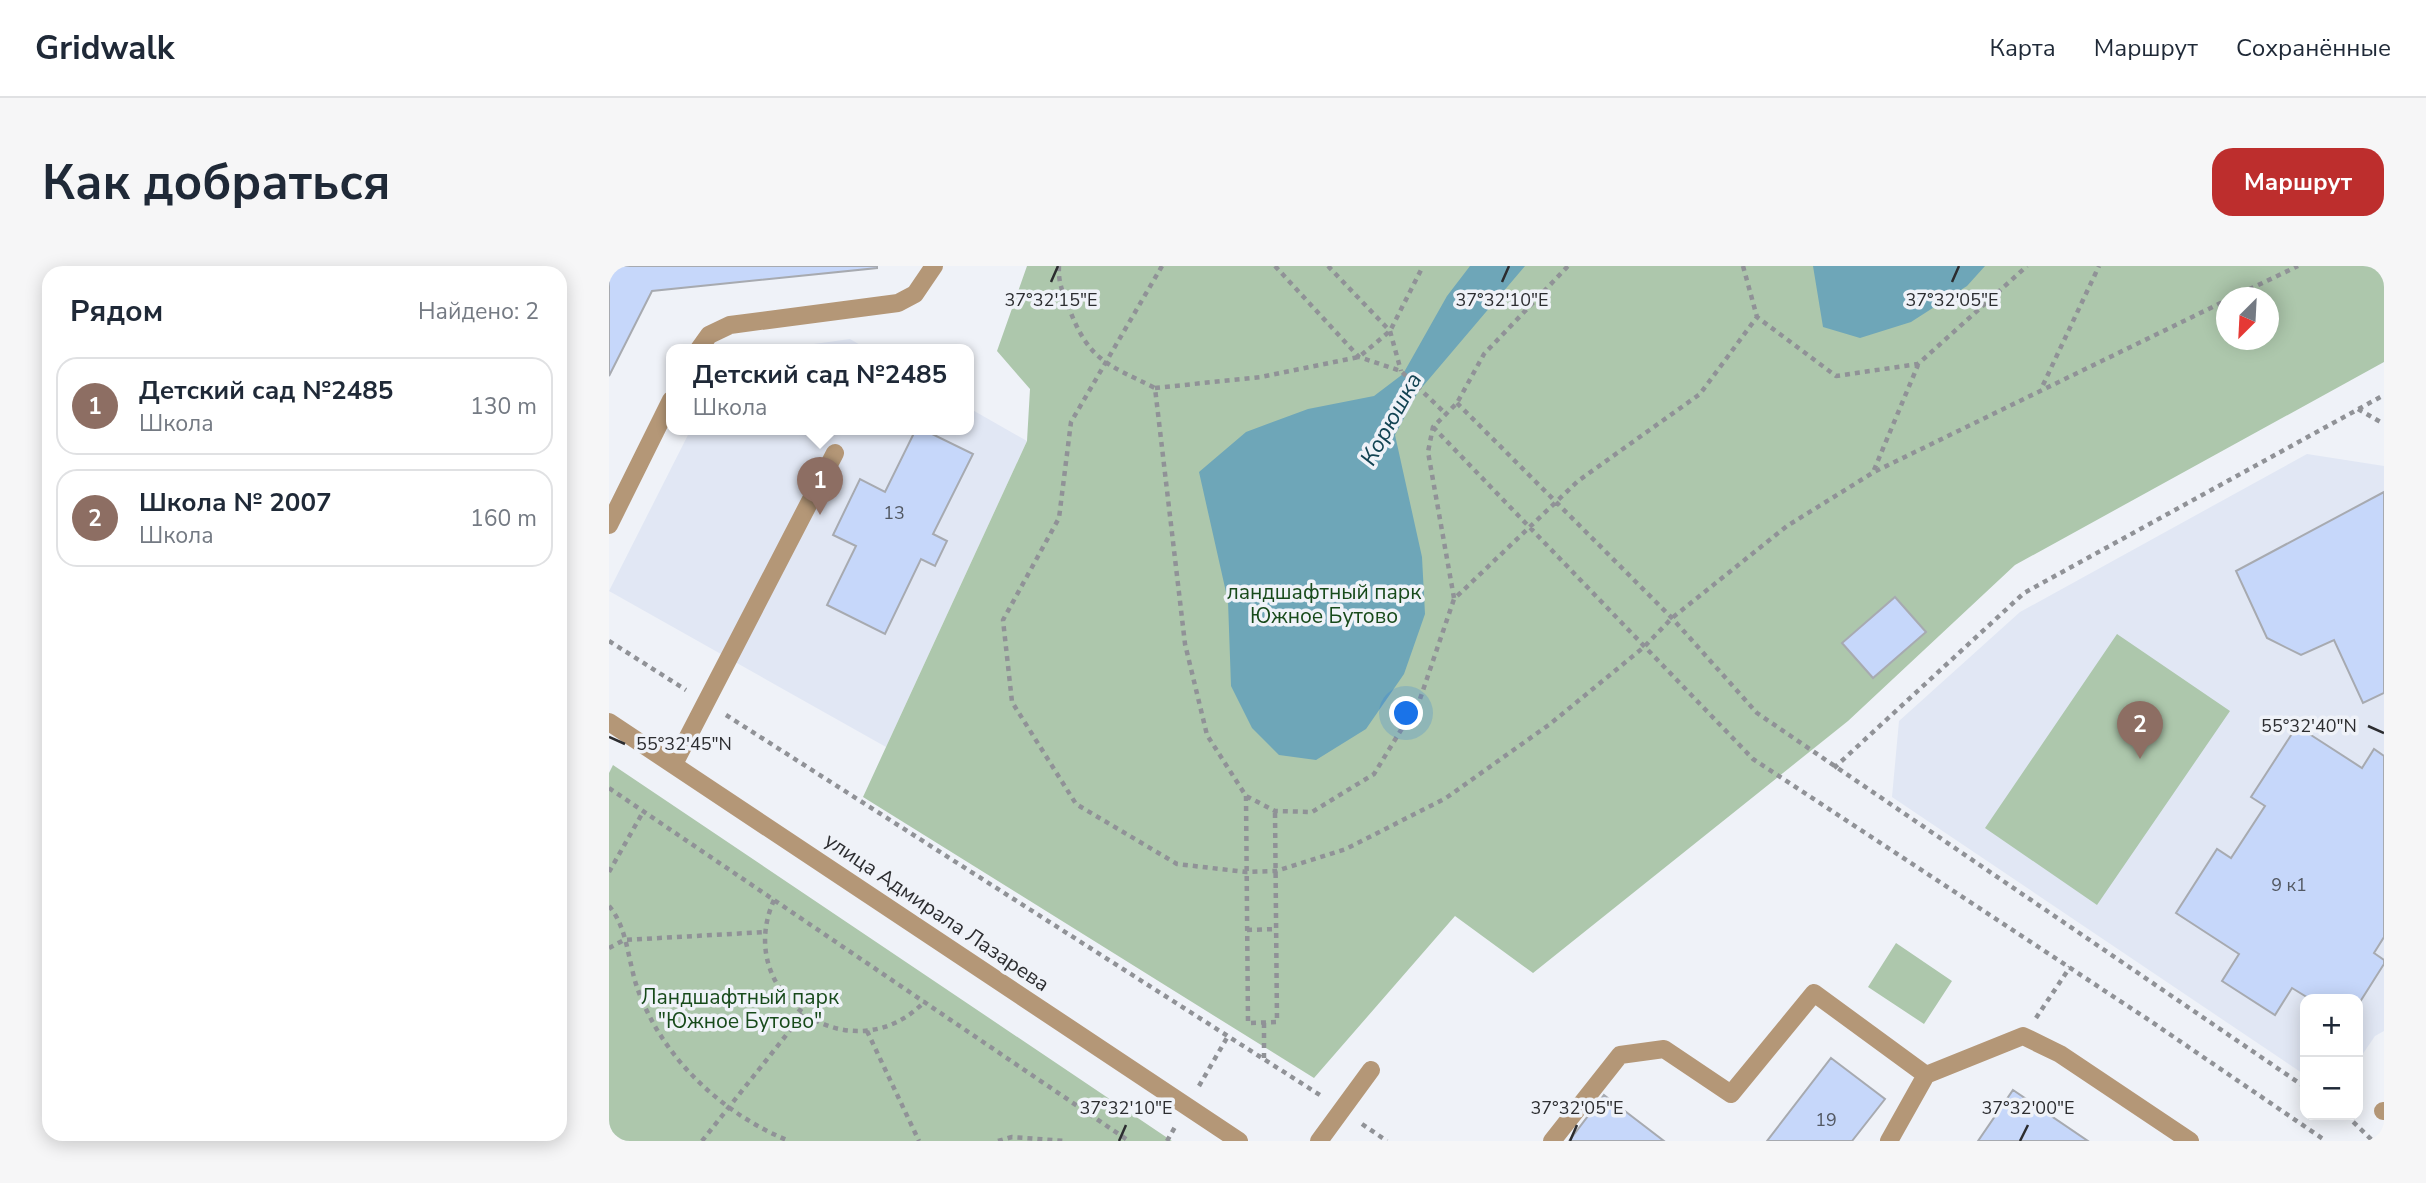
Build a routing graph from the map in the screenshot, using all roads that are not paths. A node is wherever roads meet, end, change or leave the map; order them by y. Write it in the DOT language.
graph roads {
  1 [pos="934,266"];
  2 [pos="703,344"];
  3 [pos="666,410"];
  4 [pos="835,453"];
  5 [pos="609,525"];
  6 [pos="609,722"];
  7 [pos="674,764"];
  8 [pos="1371,1070"];
  9 [pos="1926,1075"];
  10 [pos="1240,1141"];
  11 [pos="1318,1141"];
  12 [pos="1552,1141"];
  13 [pos="1890,1141"];
  14 [pos="2190,1141"];
  1 -- 2 [label="street"];
  3 -- 5 [label="street"];
  4 -- 7 [label="street"];
  6 -- 7 [label="street, улица Адмирала Лазарева"];
  7 -- 10 [label="street, улица Адмирала Лазарева"];
  8 -- 11 [label="street"];
  9 -- 12 [label="street"];
  9 -- 13 [label="street"];
  9 -- 14 [label="street"];
}
